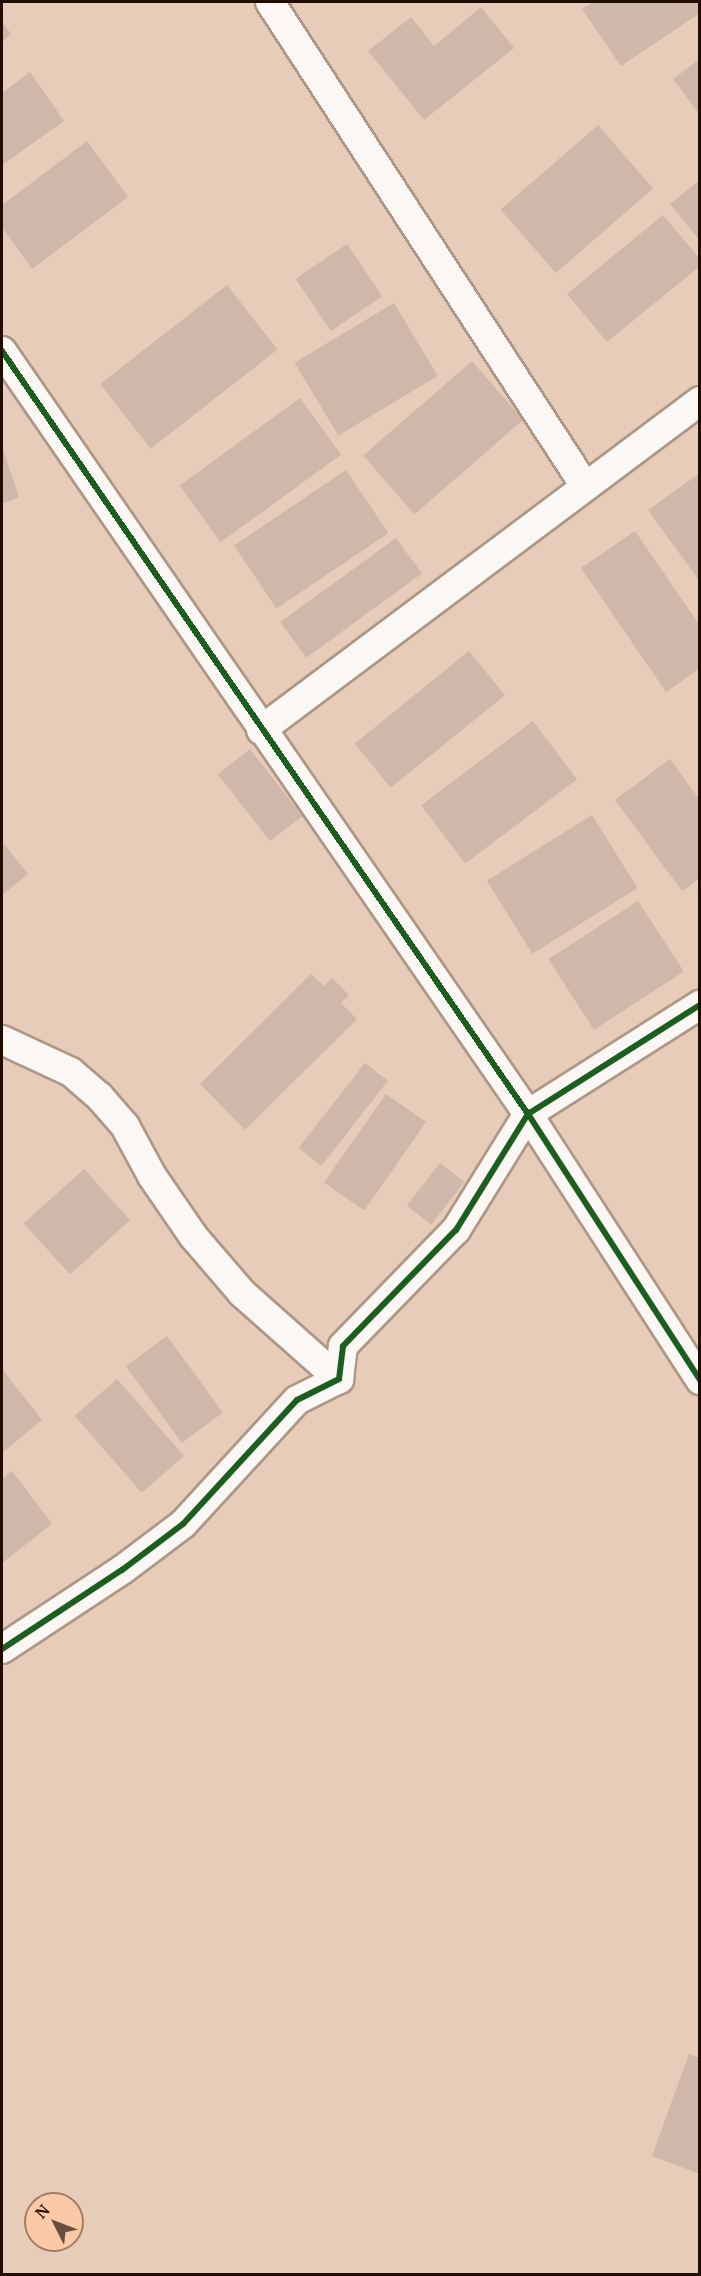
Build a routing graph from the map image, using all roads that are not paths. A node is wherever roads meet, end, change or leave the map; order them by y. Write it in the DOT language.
graph roads {
  1 [pos="270,2"];
  2 [pos="2,351"];
  3 [pos="699,401"];
  4 [pos="585,486"];
  5 [pos="261,730"];
  6 [pos="699,1005"];
  7 [pos="2,1040"];
  8 [pos="528,1114"];
  9 [pos="339,1379"];
  10 [pos="699,1380"];
  11 [pos="2,1649"];
  1 -- 4 [label="street"];
  2 -- 5 [label="street"];
  3 -- 4 [label="street"];
  4 -- 5 [label="street"];
  5 -- 8 [label="street"];
  6 -- 8 [label="street"];
  7 -- 9 [label="street"];
  8 -- 9 [label="street"];
  8 -- 10 [label="street"];
  9 -- 11 [label="street"];
}
